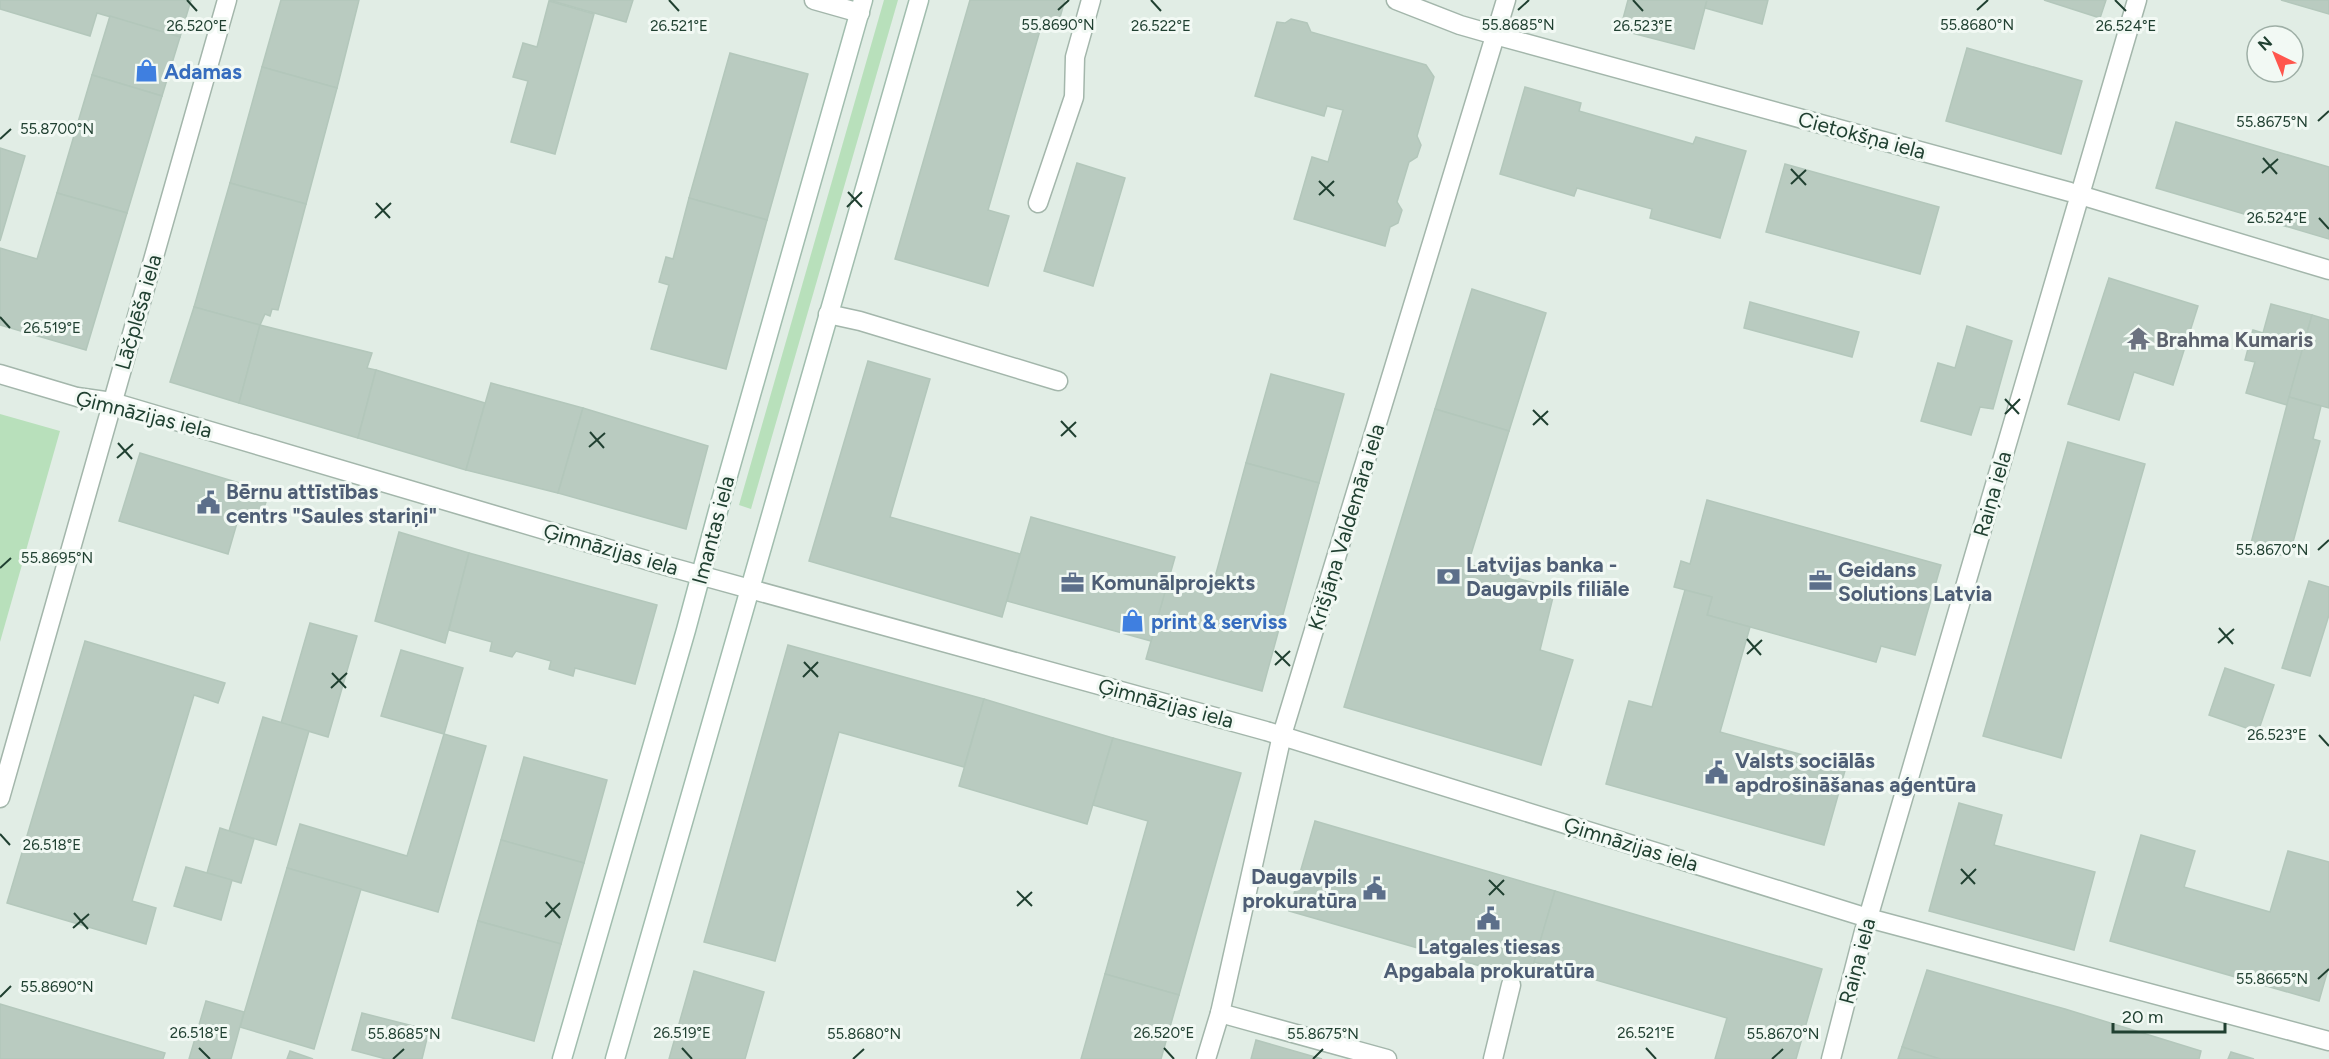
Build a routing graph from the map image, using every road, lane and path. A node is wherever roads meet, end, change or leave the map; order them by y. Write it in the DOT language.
graph roads {
  1 [pos="227,0"];
  2 [pos="814,0"];
  3 [pos="919,0"];
  4 [pos="1091,0"];
  5 [pos="1396,0"];
  6 [pos="1506,0"];
  7 [pos="2137,0"];
  8 [pos="861,7"];
  9 [pos="1495,36"];
  10 [pos="2080,195"];
  11 [pos="1038,203"];
  12 [pos="2329,270"];
  13 [pos="828,314"];
  14 [pos="0,374"];
  15 [pos="1058,381"];
  16 [pos="112,402"];
  17 [pos="701,574"];
  18 [pos="749,588"];
  19 [pos="1282,735"];
  20 [pos="0,798"];
  21 [pos="1868,918"];
  22 [pos="1510,985"];
  23 [pos="1220,1013"];
  24 [pos="2329,1041"];
  25 [pos="562,1059"];
  26 [pos="615,1059"];
  27 [pos="1206,1059"];
  28 [pos="1387,1059"];
  29 [pos="1493,1059"];
  30 [pos="1831,1059"];
  1 -- 16 [label="street, Lāčplēša iela"];
  2 -- 8 [label="street"];
  3 -- 13 [label="street"];
  4 -- 11 [label="street"];
  5 -- 9 [label="street, Cietokšņa iela"];
  6 -- 9 [label="street, Krišjāņa Valdemāra iela"];
  7 -- 10 [label="street, Raiņa iela"];
  8 -- 17 [label="street, Imantas iela"];
  9 -- 10 [label="street, Cietokšņa iela"];
  9 -- 19 [label="street, Krišjāņa Valdemāra iela"];
  10 -- 12 [label="street, Cietokšņa iela"];
  10 -- 21 [label="street, Raiņa iela"];
  13 -- 15 [label="street"];
  13 -- 18 [label="street"];
  14 -- 16 [label="street, Ģimnāzijas iela"];
  16 -- 17 [label="street, Ģimnāzijas iela"];
  16 -- 20 [label="street, Lāčplēša iela"];
  17 -- 18 [label="street, Ģimnāzijas iela"];
  17 -- 25 [label="street, Imantas iela"];
  18 -- 19 [label="street, Ģimnāzijas iela"];
  18 -- 26 [label="street"];
  19 -- 21 [label="street, Ģimnāzijas iela"];
  19 -- 23 [label="street, Krišjāņa Valdemāra iela"];
  21 -- 24 [label="street, Ģimnāzijas iela"];
  21 -- 30 [label="street, Raiņa iela"];
  22 -- 29 [label="street"];
  23 -- 27 [label="street, Krišjāņa Valdemāra iela"];
  23 -- 28 [label="street"];
}
